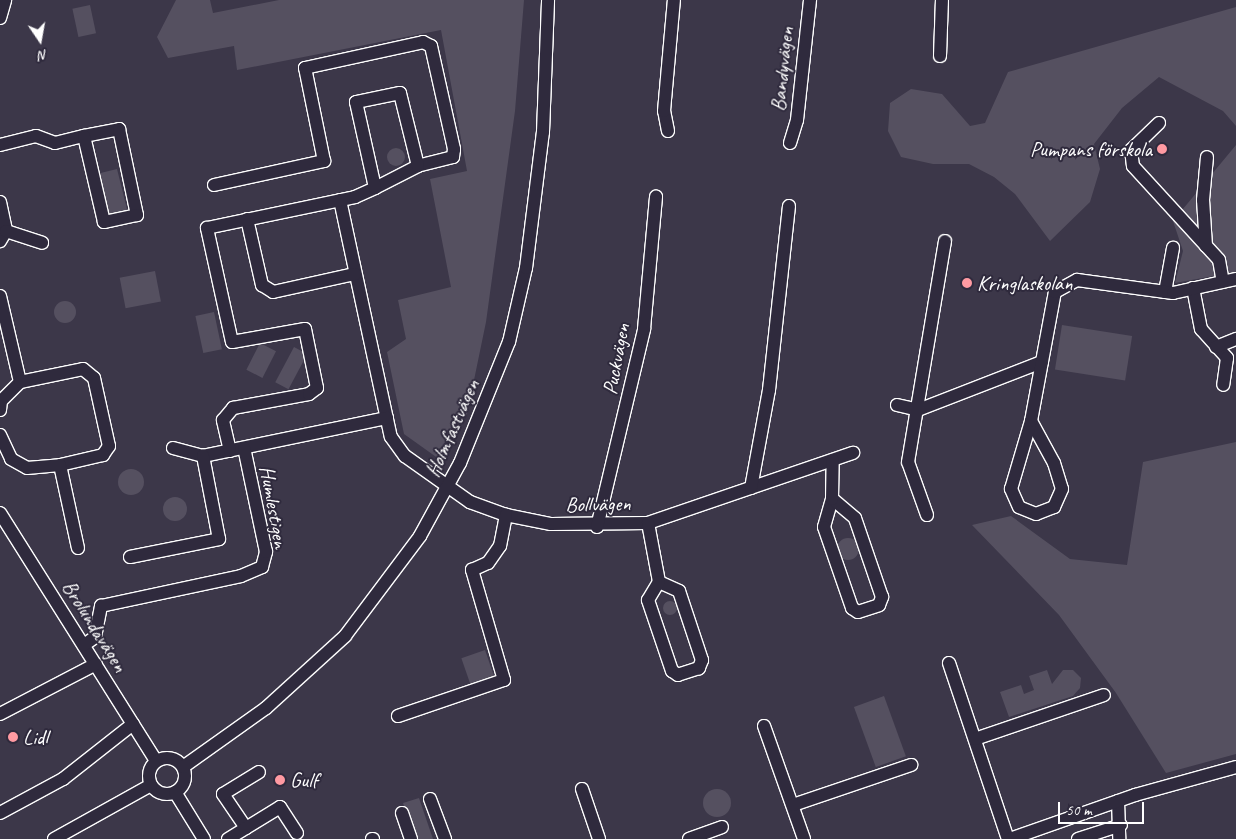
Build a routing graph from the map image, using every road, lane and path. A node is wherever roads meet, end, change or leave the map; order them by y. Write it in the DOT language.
graph roads {
  1 [pos="5,0"];
  2 [pos="548,0"];
  3 [pos="674,0"];
  4 [pos="810,0"];
  5 [pos="942,0"];
  6 [pos="0,18"];
  7 [pos="940,56"];
  8 [pos="1158,123"];
  9 [pos="668,131"];
  10 [pos="84,136"];
  11 [pos="790,143"];
  12 [pos="0,145"];
  13 [pos="1207,157"];
  14 [pos="418,166"];
  15 [pos="214,185"];
  16 [pos="374,188"];
  17 [pos="656,197"];
  18 [pos="340,200"];
  19 [pos="0,202"];
  20 [pos="789,206"];
  21 [pos="247,219"];
  22 [pos="3,236"];
  23 [pos="945,241"];
  24 [pos="42,243"];
  25 [pos="1206,246"];
  26 [pos="1173,248"];
  27 [pos="355,274"];
  28 [pos="1236,279"];
  29 [pos="1223,282"];
  30 [pos="1193,288"];
  31 [pos="1165,292"];
  32 [pos="0,296"];
  33 [pos="1236,339"];
  34 [pos="1216,347"];
  35 [pos="1042,362"];
  36 [pos="20,382"];
  37 [pos="1223,385"];
  38 [pos="897,406"];
  39 [pos="0,410"];
  40 [pos="918,410"];
  41 [pos="387,418"];
  42 [pos="1031,421"];
  43 [pos="0,436"];
  44 [pos="173,448"];
  45 [pos="244,448"];
  46 [pos="230,451"];
  47 [pos="853,453"];
  48 [pos="203,456"];
  49 [pos="833,460"];
  50 [pos="60,465"];
  51 [pos="751,488"];
  52 [pos="447,489"];
  53 [pos="832,499"];
  54 [pos="0,512"];
  55 [pos="506,515"];
  56 [pos="927,515"];
  57 [pos="648,523"];
  58 [pos="597,527"];
  59 [pos="78,548"];
  60 [pos="130,558"];
  61 [pos="659,582"];
  62 [pos="84,644"];
  63 [pos="949,663"];
  64 [pos="96,664"];
  65 [pos="1104,695"];
  66 [pos="0,714"];
  67 [pos="398,716"];
  68 [pos="133,724"];
  69 [pos="764,726"];
  70 [pos="975,739"];
  71 [pos="156,761"];
  72 [pos="911,765"];
  73 [pos="183,767"];
  74 [pos="1236,767"];
  75 [pos="259,772"];
  76 [pos="151,786"];
  77 [pos="582,788"];
  78 [pos="175,792"];
  79 [pos="430,799"];
  80 [pos="1118,801"];
  81 [pos="793,805"];
  82 [pos="0,813"];
  83 [pos="402,813"];
  84 [pos="1121,825"];
  85 [pos="246,828"];
  86 [pos="722,828"];
  87 [pos="297,833"];
  88 [pos="54,839"];
  89 [pos="204,839"];
  90 [pos="228,839"];
  91 [pos="410,839"];
  92 [pos="444,839"];
  93 [pos="600,839"];
  94 [pos="689,839"];
  95 [pos="804,839"];
  96 [pos="1009,839"];
  97 [pos="1078,839"];
  98 [pos="1119,839"];
  1 -- 6 [label="street"];
  2 -- 52 [label="street, Holmfastvägen"];
  3 -- 9 [label="street"];
  4 -- 11 [label="street, Bandyvägen"];
  5 -- 7 [label="street"];
  8 -- 25 [label="street"];
  10 -- 10 [label="street"];
  10 -- 12 [label="street"];
  13 -- 25 [label="street"];
  14 -- 15 [label="street"];
  14 -- 16 [label="street"];
  14 -- 16 [label="street"];
  16 -- 18 [label="street"];
  17 -- 58 [label="street, Puckvägen"];
  18 -- 21 [label="street"];
  18 -- 27 [label="street"];
  19 -- 22 [label="street"];
  20 -- 51 [label="street"];
  21 -- 27 [label="street"];
  21 -- 46 [label="street"];
  22 -- 24 [label="street"];
  23 -- 40 [label="street"];
  25 -- 29 [label="street"];
  26 -- 31 [label="street"];
  27 -- 41 [label="street"];
  28 -- 29 [label="street"];
  29 -- 30 [label="street"];
  30 -- 31 [label="street"];
  30 -- 34 [label="street"];
  31 -- 35 [label="street"];
  32 -- 36 [label="street"];
  33 -- 34 [label="street"];
  34 -- 37 [label="street"];
  35 -- 40 [label="street"];
  35 -- 42 [label="street"];
  36 -- 39 [label="street"];
  36 -- 50 [label="street"];
  38 -- 40 [label="street"];
  40 -- 56 [label="street"];
  41 -- 45 [label="street, Humlestigen"];
  41 -- 52 [label="street"];
  42 -- 42 [label="street"];
  43 -- 50 [label="street"];
  44 -- 48 [label="street"];
  45 -- 46 [label="street"];
  45 -- 62 [label="street, Humlestigen"];
  46 -- 48 [label="street"];
  47 -- 49 [label="street, Bollvägen"];
  48 -- 60 [label="street"];
  49 -- 51 [label="street, Bollvägen"];
  49 -- 53 [label="street"];
  50 -- 59 [label="street"];
  51 -- 57 [label="street, Bollvägen"];
  52 -- 55 [label="street, Bollvägen"];
  52 -- 73 [label="street, Holmfastvägen"];
  53 -- 53 [label="street"];
  54 -- 62 [label="street, Brolundavägen"];
  55 -- 58 [label="street, Bollvägen"];
  55 -- 67 [label="street"];
  57 -- 58 [label="street, Bollvägen"];
  57 -- 61 [label="street"];
  61 -- 61 [label="street"];
  62 -- 64 [label="street, Brolundavägen"];
  63 -- 70 [label="street"];
  64 -- 66 [label="street"];
  64 -- 68 [label="street, Brolundavägen"];
  65 -- 70 [label="street"];
  68 -- 71 [label="street, Brolundavägen"];
  68 -- 82 [label="street"];
  69 -- 81 [label="street"];
  70 -- 96 [label="street"];
  71 -- 73 [label="street"];
  71 -- 76 [label="street"];
  72 -- 81 [label="street"];
  73 -- 78 [label="street"];
  74 -- 80 [label="street"];
  75 -- 85 [label="street"];
  76 -- 78 [label="street"];
  76 -- 88 [label="street"];
  77 -- 93 [label="street"];
  78 -- 89 [label="street"];
  79 -- 92 [label="street"];
  80 -- 84 [label="street"];
  80 -- 96 [label="street"];
  81 -- 95 [label="street"];
  83 -- 91 [label="street"];
  84 -- 97 [label="street"];
  84 -- 98 [label="street"];
  85 -- 87 [label="street"];
  85 -- 90 [label="street"];
  86 -- 94 [label="street"];
}
